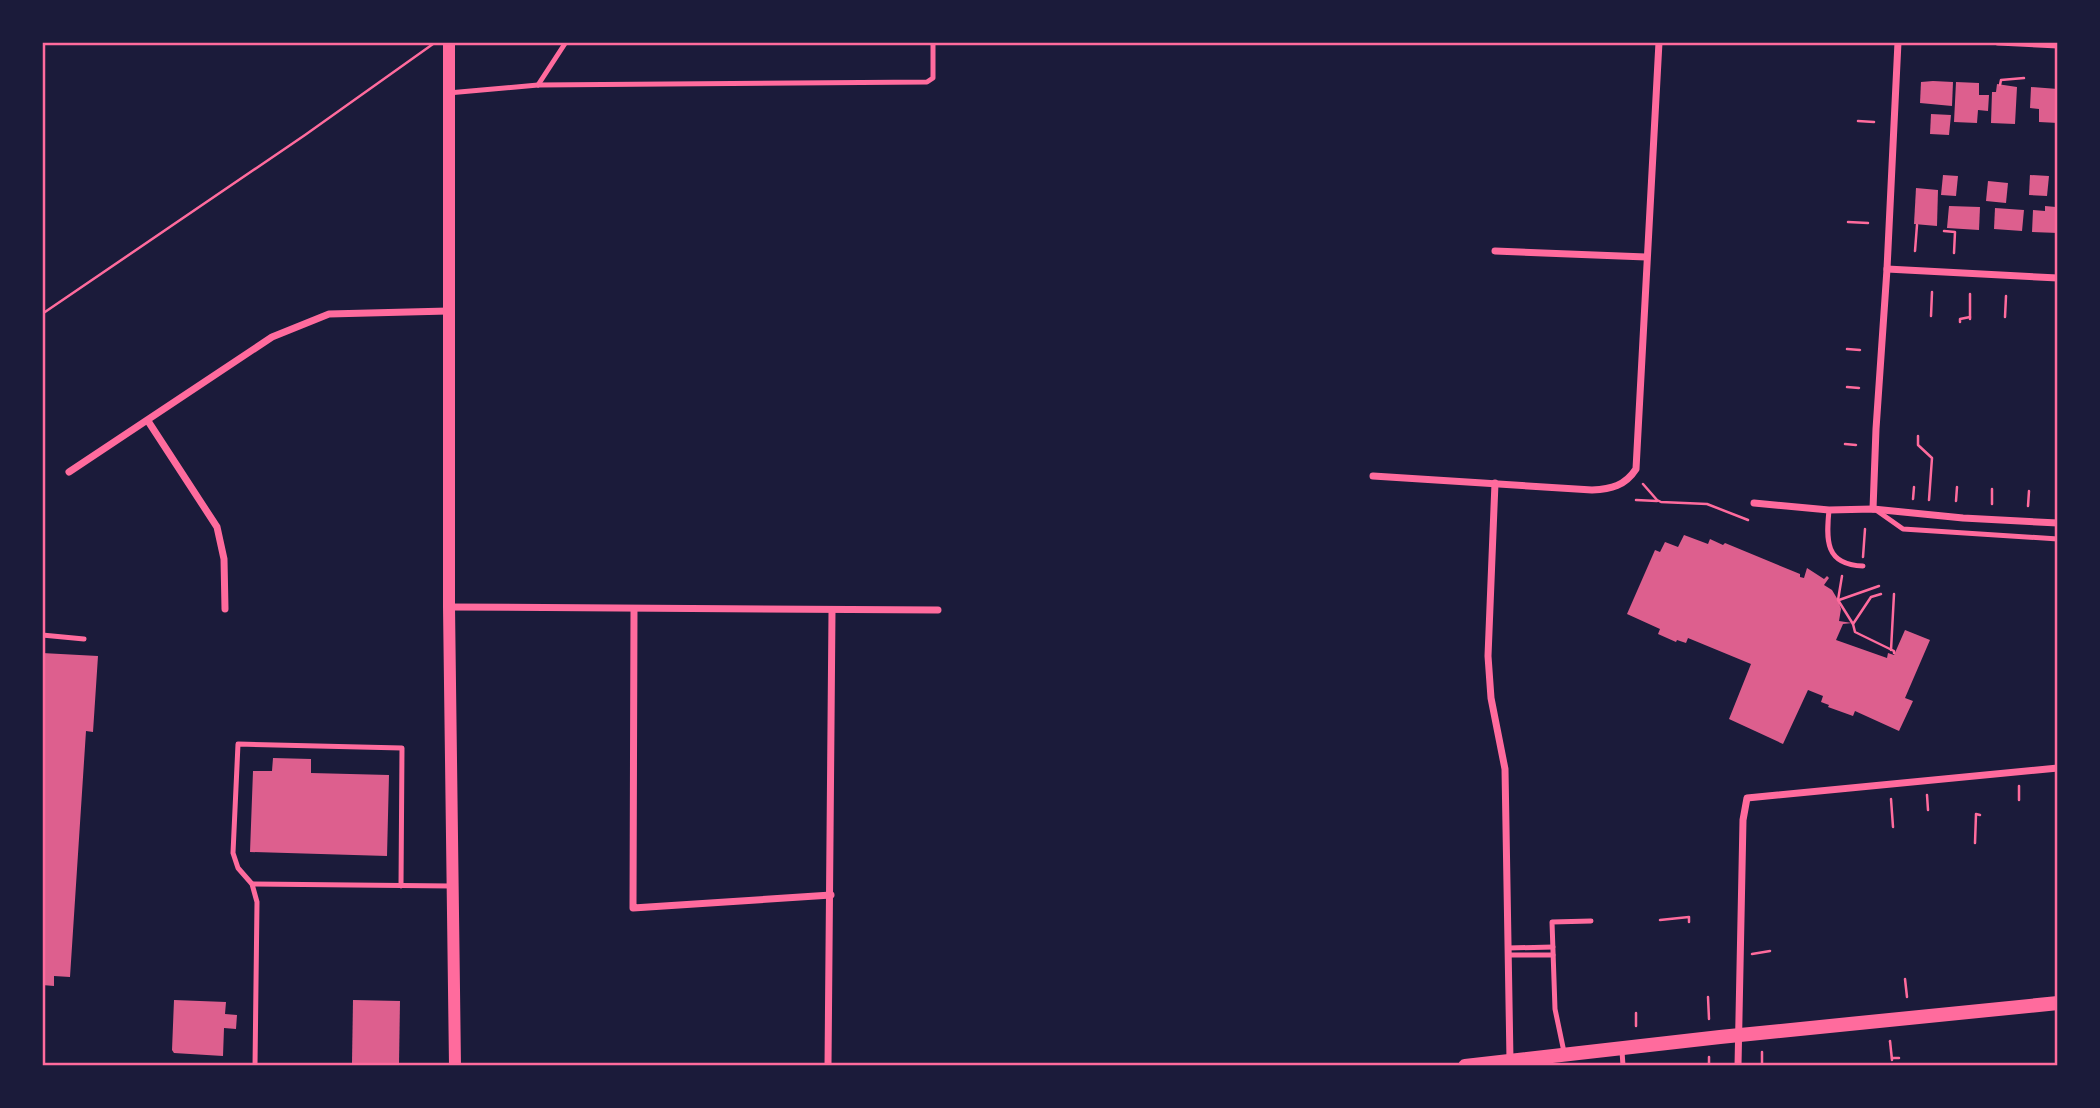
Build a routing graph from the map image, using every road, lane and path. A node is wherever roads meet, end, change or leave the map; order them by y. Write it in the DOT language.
graph roads {
  1 [pos="436,42"];
  2 [pos="449,42"];
  3 [pos="566,42"];
  4 [pos="933,42"];
  5 [pos="1659,42"];
  6 [pos="1898,42"];
  7 [pos="1998,42"];
  8 [pos="2058,45"];
  9 [pos="2024,78"];
  10 [pos="538,85"];
  11 [pos="2000,85"];
  12 [pos="448,93"];
  13 [pos="1858,121"];
  14 [pos="1874,122"];
  15 [pos="1848,222"];
  16 [pos="1868,223"];
  17 [pos="1917,225"];
  18 [pos="1944,232"];
  19 [pos="1495,251"];
  20 [pos="1915,251"];
  21 [pos="1954,253"];
  22 [pos="1646,257"];
  23 [pos="1887,269"];
  24 [pos="2058,278"];
  25 [pos="1932,292"];
  26 [pos="1970,294"];
  27 [pos="2006,296"];
  28 [pos="448,311"];
  29 [pos="42,313"];
  30 [pos="1931,316"];
  31 [pos="2005,317"];
  32 [pos="1960,323"];
  33 [pos="1847,349"];
  34 [pos="1860,350"];
  35 [pos="1847,387"];
  36 [pos="1859,388"];
  37 [pos="148,421"];
  38 [pos="1918,436"];
  39 [pos="1845,444"];
  40 [pos="1856,445"];
  41 [pos="69,472"];
  42 [pos="1373,476"];
  43 [pos="1495,483"];
  44 [pos="1643,484"];
  45 [pos="1914,487"];
  46 [pos="1957,487"];
  47 [pos="1992,489"];
  48 [pos="2029,491"];
  49 [pos="1913,499"];
  50 [pos="1636,500"];
  51 [pos="1929,500"];
  52 [pos="1956,501"];
  53 [pos="1661,502"];
  54 [pos="1754,503"];
  55 [pos="1992,503"];
  56 [pos="2028,506"];
  57 [pos="1829,510"];
  58 [pos="1874,510"];
  59 [pos="1748,520"];
  60 [pos="2058,523"];
  61 [pos="1865,529"];
  62 [pos="2058,539"];
  63 [pos="1863,563"];
  64 [pos="1842,576"];
  65 [pos="1879,586"];
  66 [pos="1881,594"];
  67 [pos="1894,594"];
  68 [pos="1838,600"];
  69 [pos="449,607"];
  70 [pos="225,609"];
  71 [pos="634,609"];
  72 [pos="938,610"];
  73 [pos="832,611"];
  74 [pos="1853,624"];
  75 [pos="42,635"];
  76 [pos="84,639"];
  77 [pos="2058,768"];
  78 [pos="2019,786"];
  79 [pos="1927,795"];
  80 [pos="1891,799"];
  81 [pos="2019,800"];
  82 [pos="1928,810"];
  83 [pos="1980,815"];
  84 [pos="1893,827"];
  85 [pos="1975,843"];
  86 [pos="252,884"];
  87 [pos="401,886"];
  88 [pos="451,886"];
  89 [pos="831,895"];
  90 [pos="1660,920"];
  91 [pos="1591,921"];
  92 [pos="1689,922"];
  93 [pos="1553,947"];
  94 [pos="1508,951"];
  95 [pos="1770,951"];
  96 [pos="1749,954"];
  97 [pos="1553,955"];
  98 [pos="1905,979"];
  99 [pos="1708,997"];
  100 [pos="1906,997"];
  101 [pos="2058,1003"];
  102 [pos="1636,1013"];
  103 [pos="1709,1019"];
  104 [pos="1636,1026"];
  105 [pos="1738,1035"];
  106 [pos="1890,1041"];
  107 [pos="1621,1048"];
  108 [pos="1762,1052"];
  109 [pos="1565,1055"];
  110 [pos="1709,1057"];
  111 [pos="1899,1058"];
  112 [pos="1511,1063"];
  113 [pos="1755,1065"];
  114 [pos="255,1066"];
  115 [pos="454,1066"];
  116 [pos="828,1066"];
  117 [pos="1465,1066"];
  118 [pos="1623,1066"];
  119 [pos="1709,1066"];
  120 [pos="1738,1066"];
  121 [pos="1762,1066"];
  1 -- 29 [label="path"];
  2 -- 12 [label="street"];
  3 -- 10 [label="lane"];
  4 -- 10 [label="lane"];
  5 -- 22 [label="street"];
  6 -- 23 [label="street"];
  7 -- 8 [label="street"];
  9 -- 11 [label="path"];
  10 -- 12 [label="lane"];
  12 -- 28 [label="street"];
  13 -- 14 [label="path"];
  15 -- 16 [label="path"];
  17 -- 20 [label="path"];
  18 -- 21 [label="path"];
  19 -- 22 [label="street"];
  22 -- 43 [label="street"];
  23 -- 24 [label="street"];
  23 -- 58 [label="street"];
  25 -- 30 [label="path"];
  26 -- 32 [label="path"];
  27 -- 31 [label="path"];
  28 -- 37 [label="street"];
  28 -- 69 [label="street"];
  33 -- 34 [label="path"];
  35 -- 36 [label="path"];
  37 -- 41 [label="street"];
  37 -- 70 [label="street"];
  38 -- 51 [label="path"];
  39 -- 40 [label="path"];
  42 -- 43 [label="street"];
  43 -- 94 [label="street"];
  44 -- 53 [label="path"];
  45 -- 49 [label="path"];
  46 -- 52 [label="path"];
  47 -- 55 [label="path"];
  48 -- 56 [label="path"];
  50 -- 53 [label="path"];
  53 -- 59 [label="path"];
  54 -- 57 [label="street"];
  57 -- 58 [label="street"];
  57 -- 63 [label="lane"];
  58 -- 60 [label="street"];
  58 -- 62 [label="lane"];
  61 -- 63 [label="path"];
  64 -- 68 [label="path"];
  65 -- 68 [label="path"];
  66 -- 74 [label="path"];
  67 -- 74 [label="path"];
  68 -- 74 [label="path"];
  69 -- 71 [label="street"];
  69 -- 88 [label="street"];
  71 -- 73 [label="street"];
  71 -- 89 [label="street"];
  72 -- 73 [label="street"];
  73 -- 89 [label="street"];
  75 -- 76 [label="lane"];
  77 -- 105 [label="street"];
  78 -- 81 [label="path"];
  79 -- 82 [label="path"];
  80 -- 84 [label="path"];
  83 -- 85 [label="path"];
  86 -- 87 [label="lane"];
  86 -- 87 [label="lane"];
  86 -- 114 [label="lane"];
  87 -- 88 [label="lane"];
  88 -- 115 [label="street"];
  89 -- 116 [label="street"];
  90 -- 92 [label="path"];
  91 -- 93 [label="lane"];
  93 -- 94 [label="lane"];
  93 -- 97 [label="lane"];
  94 -- 97 [label="lane"];
  94 -- 112 [label="street"];
  95 -- 96 [label="path"];
  97 -- 109 [label="lane"];
  98 -- 100 [label="path"];
  99 -- 103 [label="path"];
  101 -- 105 [label="main road"];
  102 -- 104 [label="path"];
  105 -- 107 [label="main road"];
  105 -- 120 [label="street"];
  106 -- 111 [label="path"];
  107 -- 109 [label="main road"];
  107 -- 118 [label="lane"];
  108 -- 121 [label="path"];
  109 -- 112 [label="main road"];
  110 -- 119 [label="path"];
  112 -- 117 [label="main road"];
  113 -- 121 [label="path"];
}
